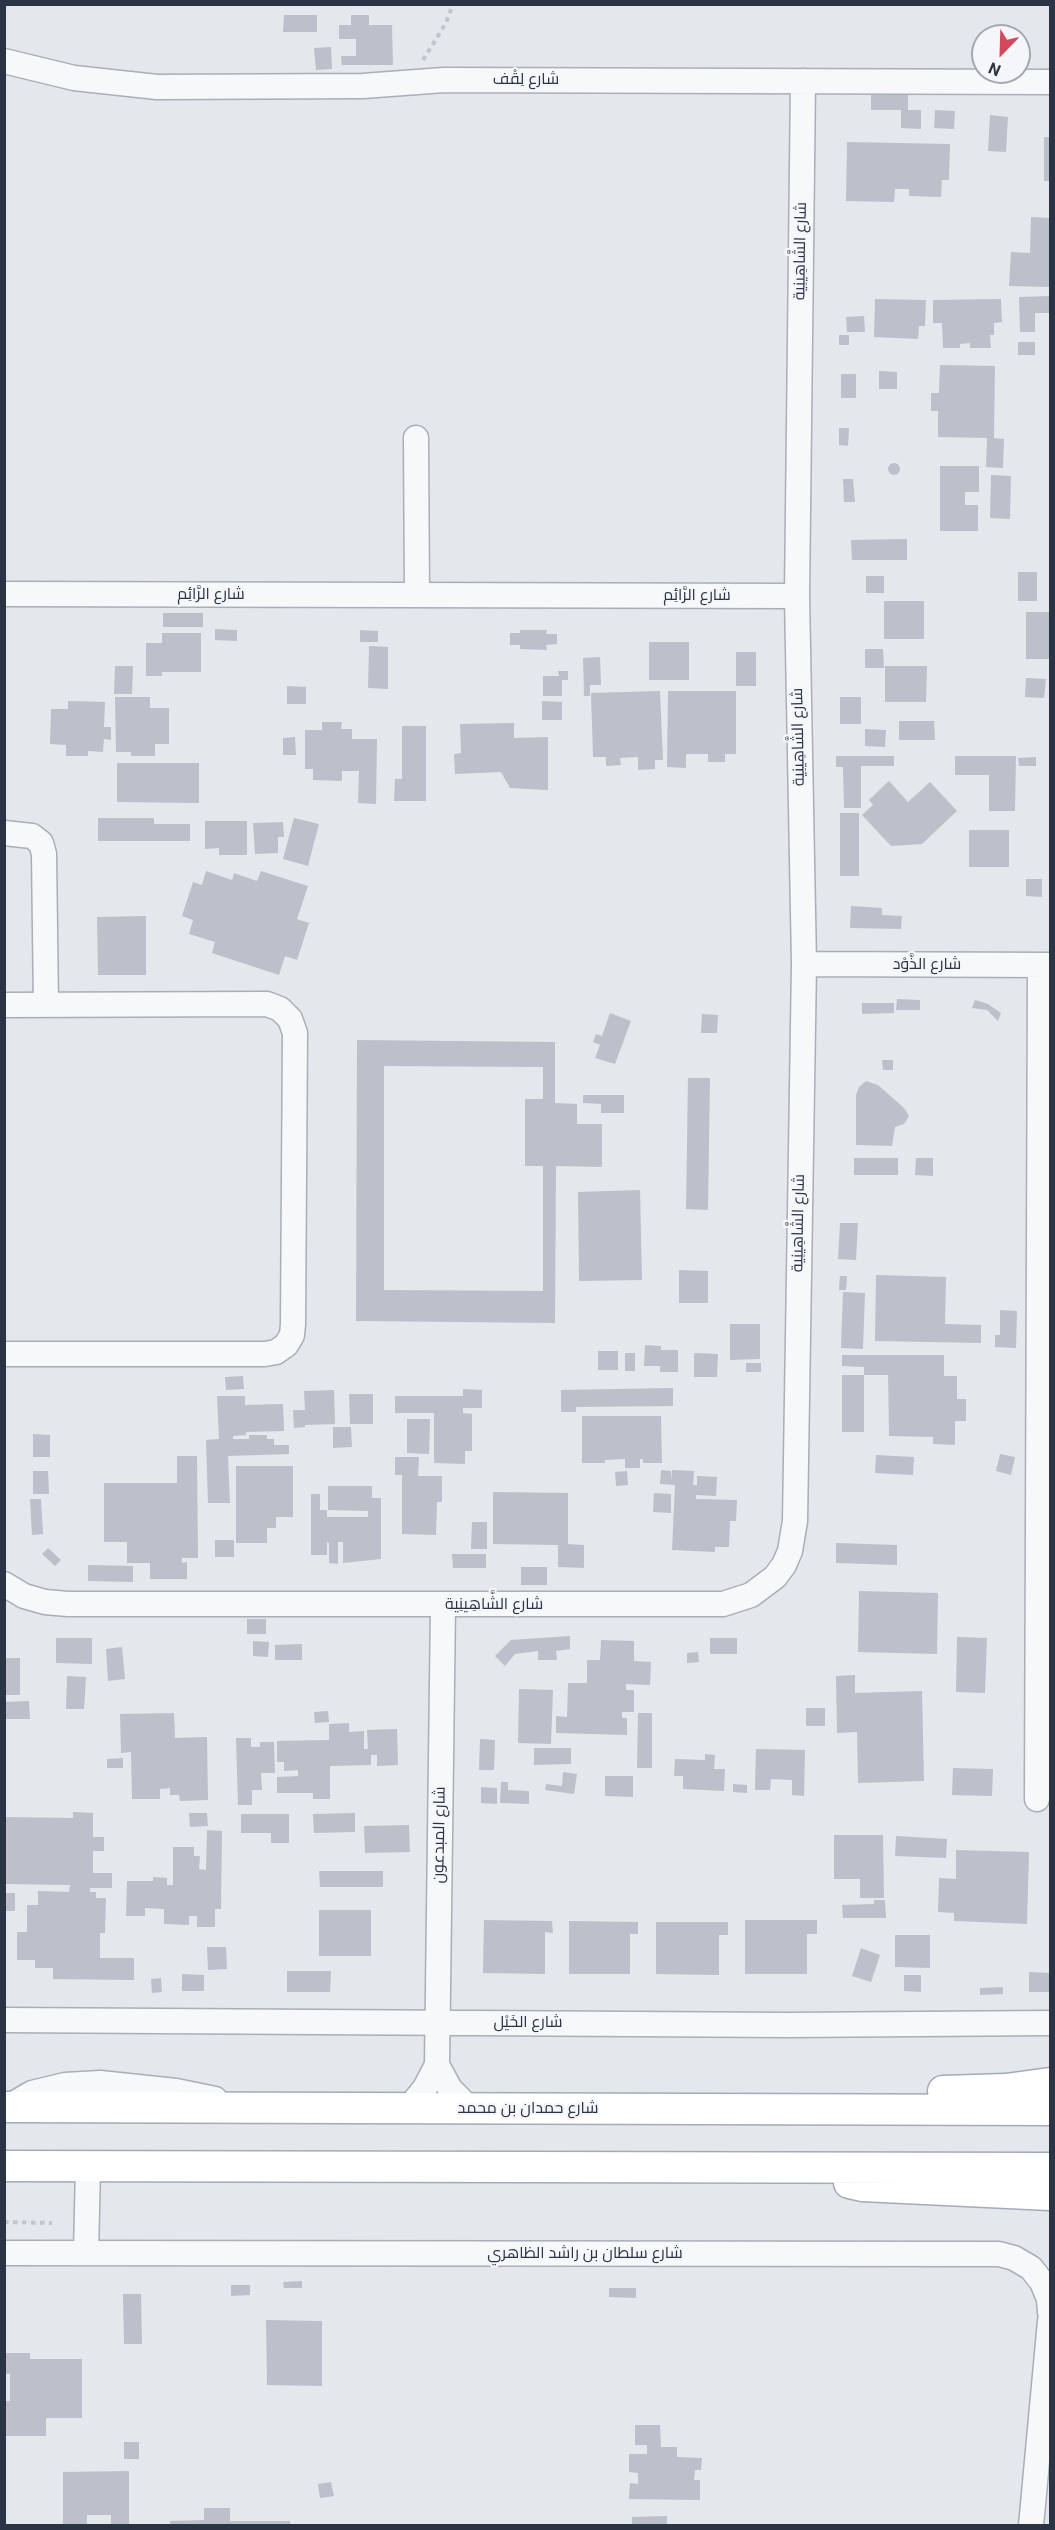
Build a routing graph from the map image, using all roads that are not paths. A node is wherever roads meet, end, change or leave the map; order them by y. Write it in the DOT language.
graph roads {
  1 [pos="4,61"];
  2 [pos="803,81"];
  3 [pos="1050,82"];
  4 [pos="416,438"];
  5 [pos="4,594"];
  6 [pos="417,595"];
  7 [pos="797,596"];
  8 [pos="4,833"];
  9 [pos="804,964"];
  10 [pos="1045,965"];
  11 [pos="4,1005"];
  12 [pos="46,1005"];
  13 [pos="4,1354"];
  14 [pos="4,1584"];
  15 [pos="443,1605"];
  16 [pos="1037,1798"];
  17 [pos="4,2020"];
  18 [pos="438,2022"];
  19 [pos="1050,2023"];
  20 [pos="437,2065"];
  21 [pos="1050,2083"];
  22 [pos="6,2107"];
  23 [pos="409,2108"];
  24 [pos="469,2109"];
  25 [pos="602,2109"];
  26 [pos="1050,2110"];
  27 [pos="4,2166"];
  28 [pos="785,2166"];
  29 [pos="88,2167"];
  30 [pos="1050,2168"];
  31 [pos="1050,2195"];
  32 [pos="4,2253"];
  33 [pos="86,2253"];
  34 [pos="1050,2312"];
  35 [pos="1050,2321"];
  36 [pos="1031,2526"];
  1 -- 2 [label="street, شارع لِقْف"];
  2 -- 3 [label="street, شارع لِقْف"];
  2 -- 7 [label="street, شارع الشَّاهِينِية"];
  4 -- 6 [label="street"];
  5 -- 6 [label="street, شارع الرَّائِم"];
  6 -- 7 [label="street, شارع الرَّائِم"];
  7 -- 9 [label="street, شارع الشَّاهِينِية"];
  8 -- 12 [label="street"];
  9 -- 10 [label="street, شارع الذَّوْد"];
  9 -- 15 [label="street, شارع الشَّاهِينِية"];
  10 -- 16 [label="street"];
  11 -- 12 [label="street"];
  12 -- 13 [label="street"];
  14 -- 15 [label="street, شارع الشَّاهِينِية"];
  15 -- 18 [label="street, شارع المبدعون"];
  17 -- 18 [label="street, شارع الخَيْل"];
  18 -- 19 [label="street, شارع الخَيْل"];
  18 -- 20 [label="street, شارع المبدعون"];
  20 -- 23 [label="street, شارع المبدعون"];
  20 -- 24 [label="street"];
  21 -- 25 [label="main road"];
  22 -- 23 [label="main road, شارع حمدان بن محمد"];
  23 -- 24 [label="main road, شارع حمدان بن محمد"];
  24 -- 25 [label="main road, شارع حمدان بن محمد"];
  25 -- 26 [label="main road, شارع حمدان بن محمد"];
  27 -- 29 [label="main road"];
  28 -- 29 [label="main road"];
  28 -- 30 [label="main road"];
  28 -- 31 [label="main road"];
  29 -- 33 [label="street"];
  32 -- 33 [label="street, شارع سلطان بن راشد الظاهري"];
  33 -- 34 [label="street, شارع سلطان بن راشد الظاهري"];
  35 -- 36 [label="street"];
}
